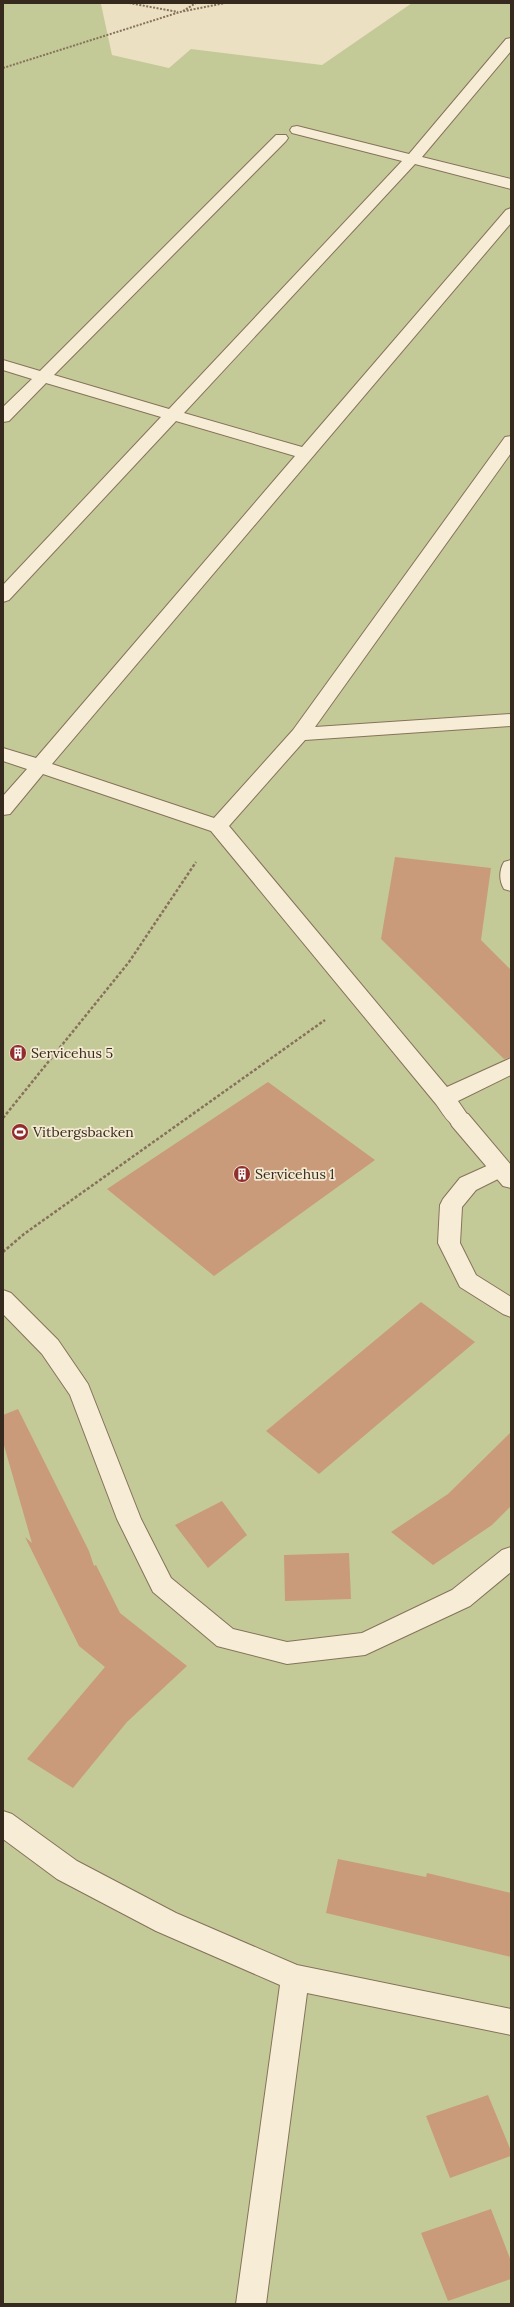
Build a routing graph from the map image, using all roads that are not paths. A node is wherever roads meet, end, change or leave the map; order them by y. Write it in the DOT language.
graph roads {
  1 [pos="511,42"];
  2 [pos="297,130"];
  3 [pos="281,138"];
  4 [pos="412,159"];
  5 [pos="511,184"];
  6 [pos="511,213"];
  7 [pos="3,365"];
  8 [pos="44,377"];
  9 [pos="173,415"];
  10 [pos="3,417"];
  11 [pos="511,441"];
  12 [pos="306,454"];
  13 [pos="3,596"];
  14 [pos="511,720"];
  15 [pos="300,734"];
  16 [pos="3,754"];
  17 [pos="40,765"];
  18 [pos="3,808"];
  19 [pos="218,826"];
  20 [pos="511,868"];
  21 [pos="511,884"];
  22 [pos="511,1066"];
  23 [pos="444,1098"];
  24 [pos="506,1174"];
  25 [pos="3,1299"];
  26 [pos="511,1308"];
  27 [pos="511,1557"];
  28 [pos="3,1823"];
  29 [pos="295,1978"];
  30 [pos="511,2022"];
  31 [pos="251,2304"];
  1 -- 4 [label="street"];
  2 -- 4 [label="street"];
  3 -- 8 [label="street"];
  4 -- 5 [label="street"];
  4 -- 9 [label="street"];
  6 -- 12 [label="street"];
  7 -- 8 [label="street"];
  8 -- 9 [label="street"];
  8 -- 10 [label="street"];
  9 -- 12 [label="street"];
  9 -- 13 [label="street"];
  11 -- 15 [label="street"];
  12 -- 17 [label="street"];
  14 -- 15 [label="street"];
  15 -- 19 [label="street"];
  16 -- 17 [label="street"];
  17 -- 18 [label="street"];
  17 -- 19 [label="street"];
  19 -- 23 [label="street"];
  20 -- 21 [label="street"];
  22 -- 23 [label="street"];
  23 -- 24 [label="street"];
  24 -- 26 [label="street"];
  25 -- 27 [label="street"];
  28 -- 29 [label="street"];
  29 -- 30 [label="street"];
  29 -- 31 [label="street"];
}
